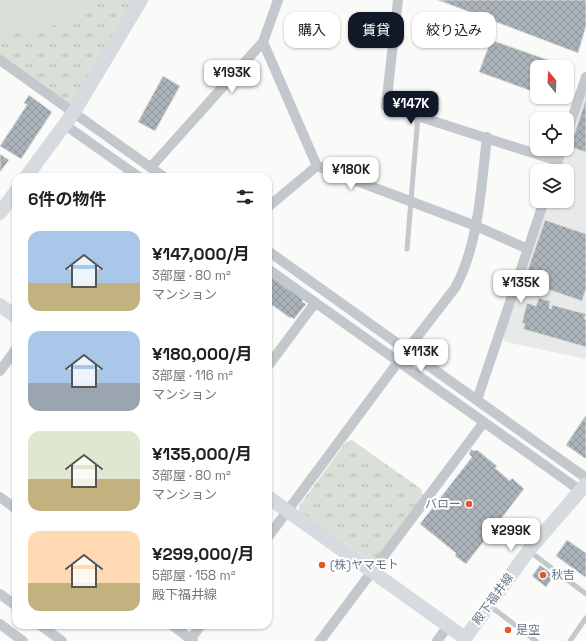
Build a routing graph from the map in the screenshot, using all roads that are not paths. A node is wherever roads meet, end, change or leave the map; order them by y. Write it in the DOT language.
graph roads {
  1 [pos="141,0"];
  2 [pos="278,0"];
  3 [pos="398,0"];
  4 [pos="263,42"];
  5 [pos="0,60"];
  6 [pos="586,76"];
  7 [pos="74,112"];
  8 [pos="574,112"];
  9 [pos="418,116"];
  10 [pos="65,125"];
  11 [pos="487,138"];
  12 [pos="560,156"];
  13 [pos="558,161"];
  14 [pos="557,164"];
  15 [pos="317,166"];
  16 [pos="151,167"];
  17 [pos="29,173"];
  18 [pos="133,173"];
  19 [pos="159,173"];
  20 [pos="12,196"];
  21 [pos="411,202"];
  22 [pos="272,203"];
  23 [pos="542,208"];
  24 [pos="0,213"];
  25 [pos="476,226"];
  26 [pos="407,249"];
  27 [pos="528,249"];
  28 [pos="272,254"];
  29 [pos="272,271"];
  30 [pos="315,303"];
  31 [pos="0,306"];
  32 [pos="12,314"];
  33 [pos="407,350"];
  34 [pos="12,354"];
  35 [pos="272,361"];
  36 [pos="399,361"];
  37 [pos="0,371"];
  38 [pos="477,400"];
  39 [pos="484,422"];
  40 [pos="584,484"];
  41 [pos="0,497"];
  42 [pos="272,500"];
  43 [pos="12,506"];
  44 [pos="288,511"];
  45 [pos="272,532"];
  46 [pos="529,550"];
  47 [pos="373,572"];
  48 [pos="0,594"];
  49 [pos="586,594"];
  50 [pos="12,603"];
  51 [pos="489,605"];
  52 [pos="586,618"];
  53 [pos="0,624"];
  54 [pos="448,626"];
  55 [pos="46,629"];
  56 [pos="177,629"];
  57 [pos="198,629"];
  58 [pos="191,640"];
  59 [pos="466,640"];
  60 [pos="23,641"];
  61 [pos="62,641"];
  62 [pos="320,641"];
  63 [pos="437,641"];
  64 [pos="536,641"];
  65 [pos="570,641"];
  1 -- 7 [label="street"];
  2 -- 4 [label="street"];
  3 -- 9 [label="street"];
  4 -- 15 [label="street"];
  4 -- 16 [label="street"];
  5 -- 7 [label="street"];
  6 -- 8 [label="street"];
  7 -- 10 [label="street"];
  7 -- 16 [label="street"];
  9 -- 11 [label="street"];
  9 -- 21 [label="lane"];
  10 -- 17 [label="street"];
  10 -- 18 [label="street"];
  11 -- 13 [label="street"];
  11 -- 25 [label="street"];
  12 -- 13 [label="street"];
  13 -- 14 [label="street"];
  15 -- 21 [label="street"];
  15 -- 22 [label="street"];
  16 -- 19 [label="street"];
  20 -- 24 [label="street"];
  21 -- 25 [label="street"];
  21 -- 26 [label="lane"];
  23 -- 27 [label="street"];
  25 -- 27 [label="street"];
  25 -- 33 [label="street"];
  27 -- 38 [label="street"];
  28 -- 33 [label="street"];
  29 -- 30 [label="street"];
  30 -- 35 [label="street"];
  30 -- 36 [label="street"];
  31 -- 32 [label="street"];
  33 -- 36 [label="street"];
  33 -- 38 [label="street"];
  34 -- 37 [label="street"];
  36 -- 39 [label="street"];
  36 -- 44 [label="street"];
  38 -- 40 [label="street"];
  39 -- 40 [label="street"];
  39 -- 47 [label="street"];
  40 -- 46 [label="street, 殿下福井線"];
  41 -- 43 [label="street"];
  42 -- 44 [label="street"];
  44 -- 45 [label="street"];
  44 -- 47 [label="street"];
  46 -- 49 [label="lane"];
  46 -- 51 [label="street, 殿下福井線"];
  47 -- 54 [label="street"];
  47 -- 62 [label="street"];
  48 -- 50 [label="street"];
  51 -- 59 [label="street, 殿下福井線"];
  51 -- 64 [label="lane"];
  52 -- 65 [label="lane"];
  53 -- 60 [label="street"];
  54 -- 59 [label="street"];
  54 -- 63 [label="street"];
  55 -- 61 [label="street"];
  56 -- 58 [label="street"];
  57 -- 58 [label="street"];
}
